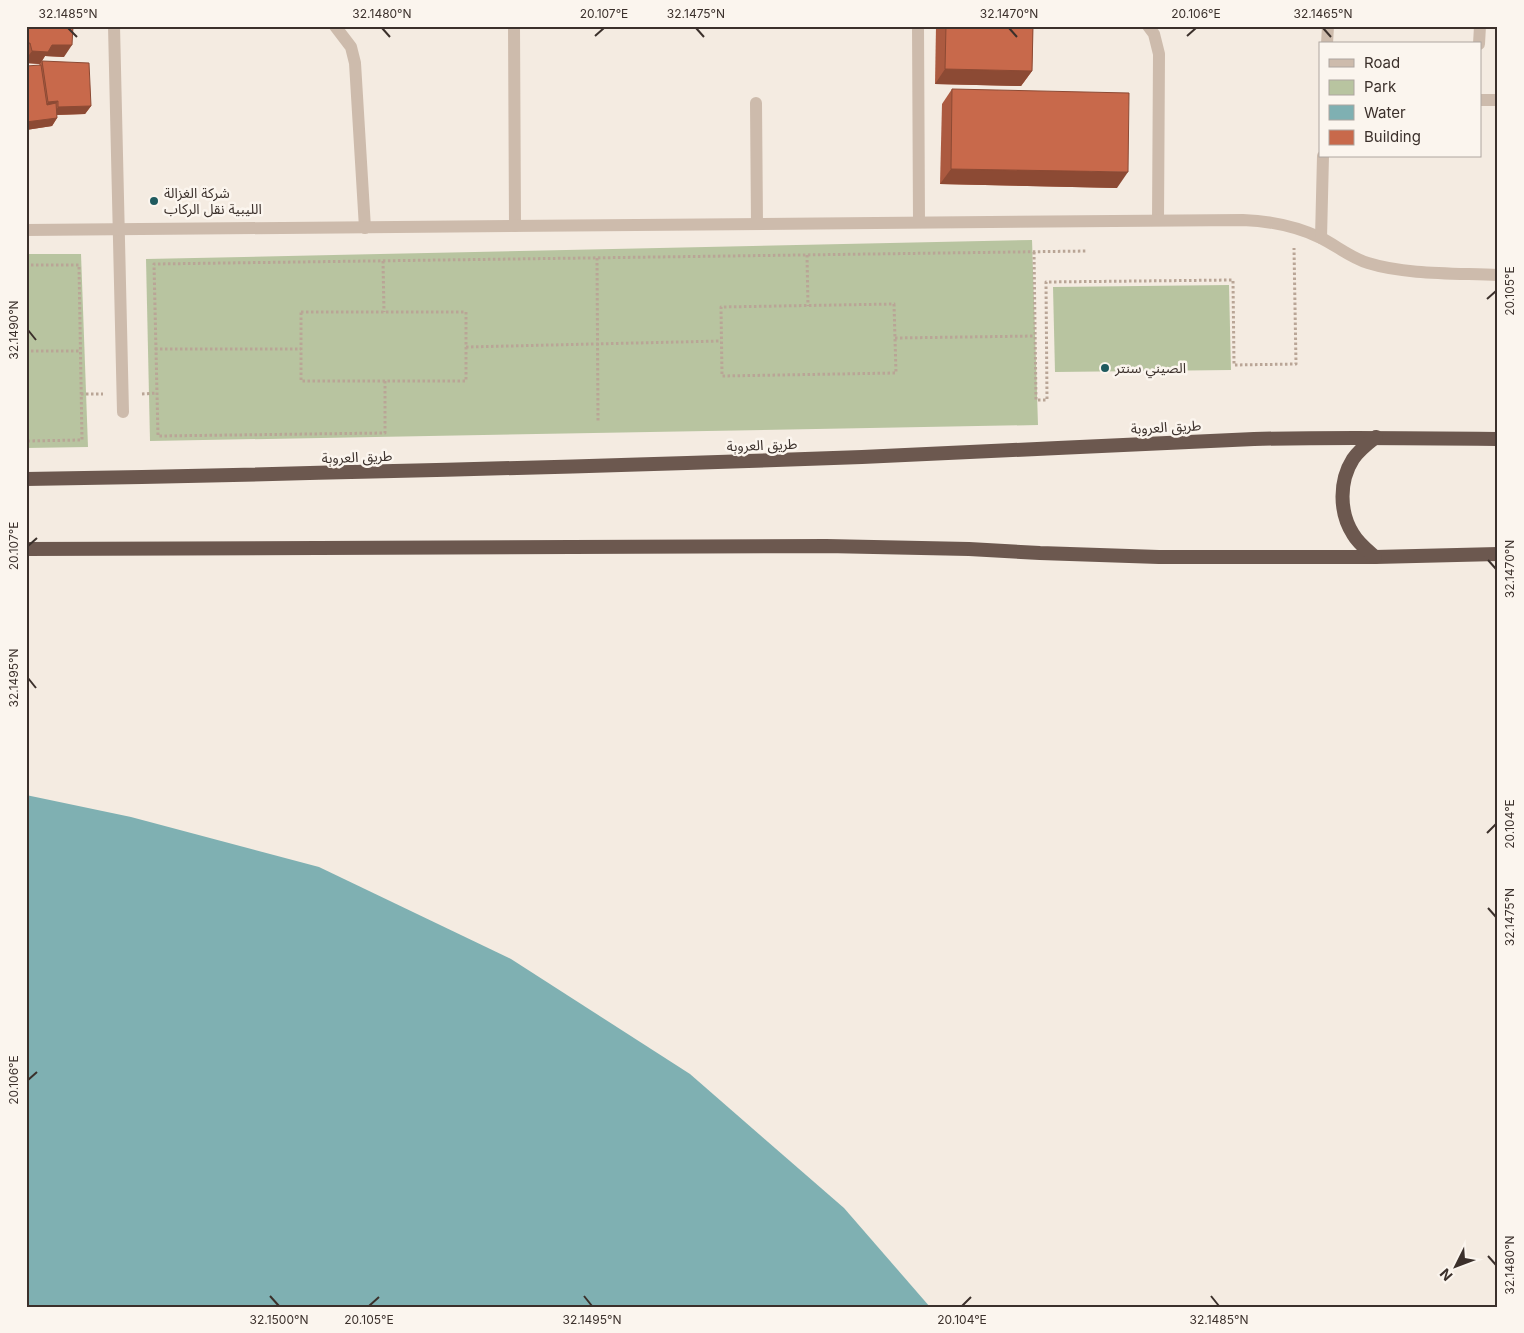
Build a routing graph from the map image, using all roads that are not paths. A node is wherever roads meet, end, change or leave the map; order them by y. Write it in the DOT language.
graph roads {
  1 [pos="114,26"];
  2 [pos="335,26"];
  3 [pos="514,26"];
  4 [pos="918,26"];
  5 [pos="1148,26"];
  6 [pos="1328,26"];
  7 [pos="1480,26"];
  8 [pos="1327,42"];
  9 [pos="1480,42"];
  10 [pos="1482,100"];
  11 [pos="1498,100"];
  12 [pos="756,103"];
  13 [pos="1323,158"];
  14 [pos="1158,220"];
  15 [pos="919,222"];
  16 [pos="757,224"];
  17 [pos="515,226"];
  18 [pos="365,228"];
  19 [pos="118,229"];
  20 [pos="26,230"];
  21 [pos="1321,238"];
  22 [pos="1498,275"];
  23 [pos="123,412"];
  24 [pos="1376,437"];
  25 [pos="1498,439"];
  26 [pos="26,479"];
  27 [pos="26,549"];
  28 [pos="1498,554"];
  29 [pos="1375,557"];
  1 -- 19 [label="street"];
  2 -- 18 [label="street"];
  3 -- 17 [label="street"];
  4 -- 15 [label="street"];
  5 -- 14 [label="street"];
  6 -- 8 [label="street"];
  7 -- 9 [label="street"];
  10 -- 11 [label="street"];
  12 -- 16 [label="street"];
  13 -- 21 [label="street"];
  14 -- 15 [label="street"];
  14 -- 21 [label="street"];
  15 -- 16 [label="street"];
  16 -- 17 [label="street"];
  17 -- 18 [label="street"];
  18 -- 19 [label="street"];
  19 -- 20 [label="street"];
  19 -- 23 [label="street"];
  21 -- 22 [label="street"];
  24 -- 25 [label="highway, طريق العروبة"];
  24 -- 26 [label="highway, طريق العروبة"];
  24 -- 29 [label="highway"];
  27 -- 29 [label="highway"];
  28 -- 29 [label="highway"];
}
